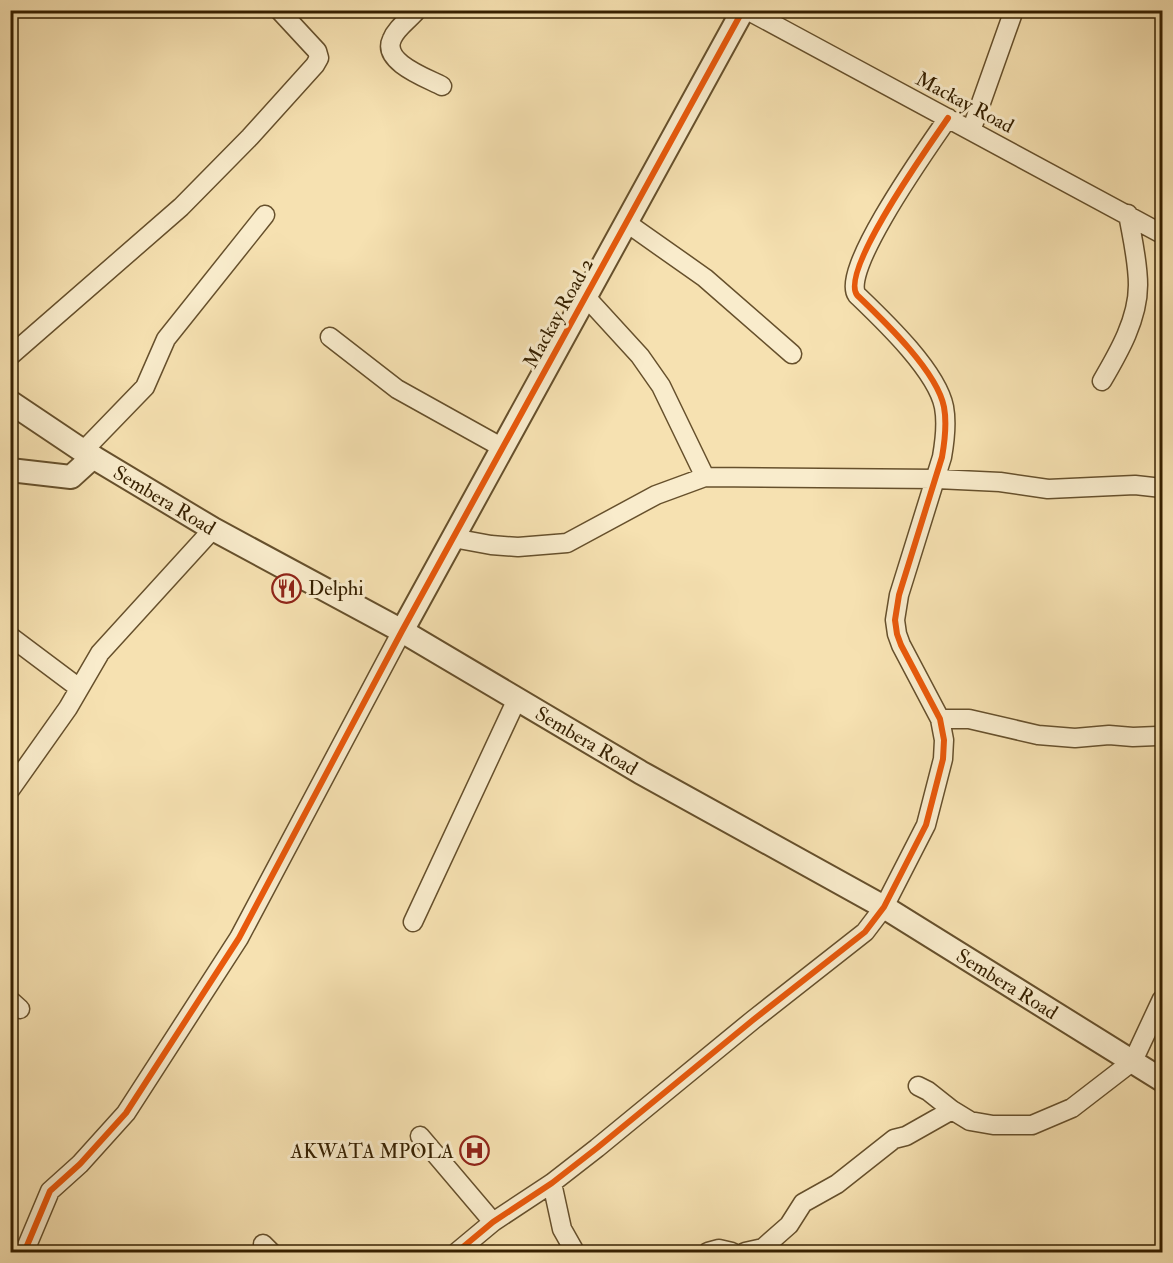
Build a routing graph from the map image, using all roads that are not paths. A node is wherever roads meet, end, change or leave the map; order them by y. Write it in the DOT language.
graph roads {
  1 [pos="279,10"];
  2 [pos="417,10"];
  3 [pos="745,10"];
  4 [pos="1014,10"];
  5 [pos="442,86"];
  6 [pos="948,118"];
  7 [pos="971,131"];
  8 [pos="1128,214"];
  9 [pos="265,215"];
  10 [pos="627,223"];
  11 [pos="1162,234"];
  12 [pos="586,297"];
  13 [pos="330,337"];
  14 [pos="792,354"];
  15 [pos="10,356"];
  16 [pos="1102,381"];
  17 [pos="10,402"];
  18 [pos="503,448"];
  19 [pos="88,454"];
  20 [pos="10,470"];
  21 [pos="705,477"];
  22 [pos="937,479"];
  23 [pos="1162,488"];
  24 [pos="213,530"];
  25 [pos="453,538"];
  26 [pos="402,631"];
  27 [pos="11,637"];
  28 [pos="79,688"];
  29 [pos="517,699"];
  30 [pos="940,719"];
  31 [pos="1157,736"];
  32 [pos="10,790"];
  33 [pos="884,907"];
  34 [pos="413,922"];
  35 [pos="1162,999"];
  36 [pos="1133,1061"];
  37 [pos="1162,1080"];
  38 [pos="918,1086"];
  39 [pos="952,1110"];
  40 [pos="420,1136"];
  41 [pos="552,1183"];
  42 [pos="493,1222"];
  43 [pos="22,1252"];
  44 [pos="457,1252"];
  45 [pos="575,1252"];
  46 [pos="708,1252"];
  47 [pos="732,1252"];
  48 [pos="745,1252"];
  1 -- 15 [label="street"];
  2 -- 5 [label="street"];
  3 -- 6 [label="street, Mackay Road"];
  3 -- 10 [label="street, Mackay Road 2"];
  4 -- 7 [label="street"];
  6 -- 7 [label="street, Mackay Road"];
  6 -- 22 [label="street"];
  7 -- 8 [label="street, Mackay Road"];
  8 -- 11 [label="street, Mackay Road"];
  8 -- 16 [label="street"];
  9 -- 19 [label="street"];
  10 -- 12 [label="street, Mackay Road 2"];
  10 -- 14 [label="street"];
  12 -- 18 [label="street, Mackay Road 2"];
  12 -- 21 [label="street"];
  13 -- 18 [label="street"];
  17 -- 19 [label="street, Sembera Road"];
  18 -- 25 [label="street, Mackay Road 2"];
  19 -- 20 [label="street"];
  19 -- 24 [label="street, Sembera Road"];
  21 -- 22 [label="street"];
  21 -- 25 [label="street"];
  22 -- 23 [label="street"];
  22 -- 30 [label="street"];
  24 -- 26 [label="street, Sembera Road"];
  24 -- 28 [label="street"];
  25 -- 26 [label="street, Mackay Road 2"];
  26 -- 29 [label="street, Sembera Road"];
  26 -- 43 [label="street"];
  27 -- 28 [label="street"];
  28 -- 32 [label="street"];
  29 -- 33 [label="street, Sembera Road"];
  29 -- 34 [label="street"];
  30 -- 31 [label="street"];
  30 -- 33 [label="street"];
  33 -- 36 [label="street, Sembera Road"];
  33 -- 41 [label="street"];
  35 -- 36 [label="street"];
  36 -- 37 [label="street, Sembera Road"];
  36 -- 39 [label="street"];
  38 -- 39 [label="street"];
  39 -- 48 [label="street"];
  40 -- 42 [label="street"];
  41 -- 42 [label="street"];
  41 -- 45 [label="street"];
  42 -- 44 [label="street"];
  46 -- 47 [label="street"];
}
